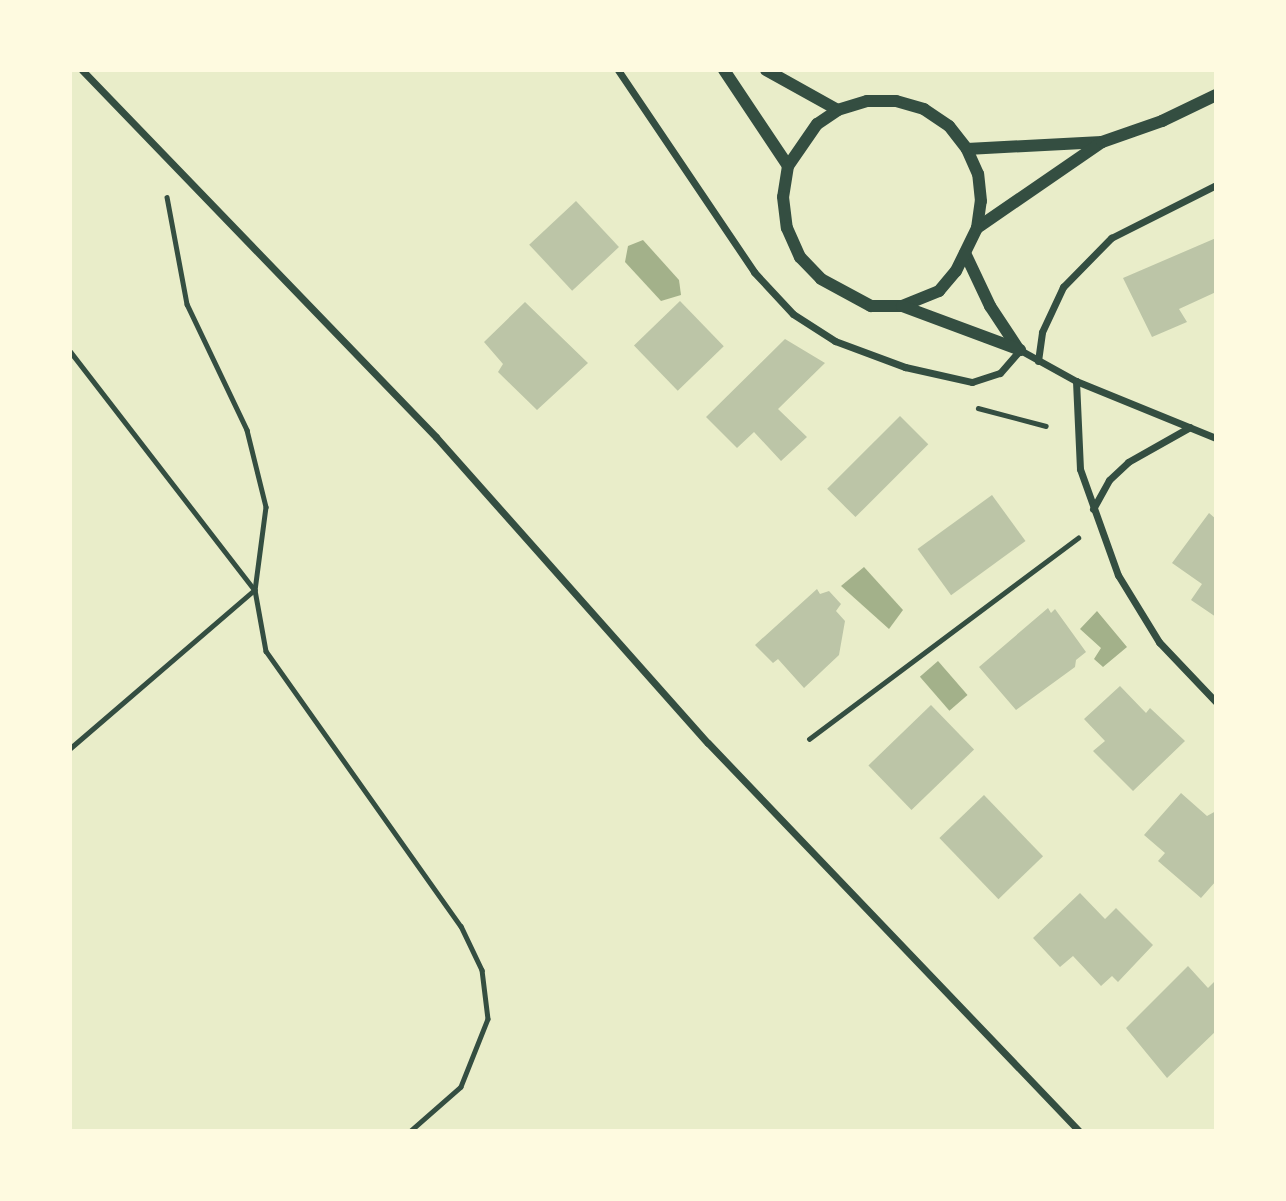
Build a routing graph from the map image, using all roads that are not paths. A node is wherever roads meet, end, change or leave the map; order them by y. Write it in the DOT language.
graph roads {
  1 [pos="82,70"];
  2 [pos="618,70"];
  3 [pos="723,70"];
  4 [pos="766,70"];
  5 [pos="1216,95"];
  6 [pos="838,110"];
  7 [pos="1102,142"];
  8 [pos="967,149"];
  9 [pos="788,166"];
  10 [pos="1216,186"];
  11 [pos="977,228"];
  12 [pos="965,253"];
  13 [pos="902,306"];
  14 [pos="1020,350"];
  15 [pos="1038,361"];
  16 [pos="1076,381"];
  17 [pos="1190,427"];
  18 [pos="1216,438"];
  19 [pos="1093,509"];
  20 [pos="1216,702"];
  21 [pos="1079,1131"];
  1 -- 21 [label="street"];
  2 -- 14 [label="street"];
  3 -- 9 [label="street"];
  4 -- 6 [label="street"];
  5 -- 7 [label="street"];
  6 -- 8 [label="street"];
  6 -- 9 [label="street"];
  7 -- 8 [label="street"];
  7 -- 11 [label="street"];
  8 -- 11 [label="street"];
  9 -- 13 [label="street"];
  10 -- 15 [label="street"];
  11 -- 12 [label="street"];
  12 -- 13 [label="street"];
  12 -- 14 [label="street"];
  13 -- 14 [label="street"];
  14 -- 15 [label="street"];
  15 -- 16 [label="street"];
  16 -- 17 [label="street"];
  16 -- 19 [label="street"];
  17 -- 18 [label="street"];
  17 -- 19 [label="street"];
  19 -- 20 [label="street"];
}
